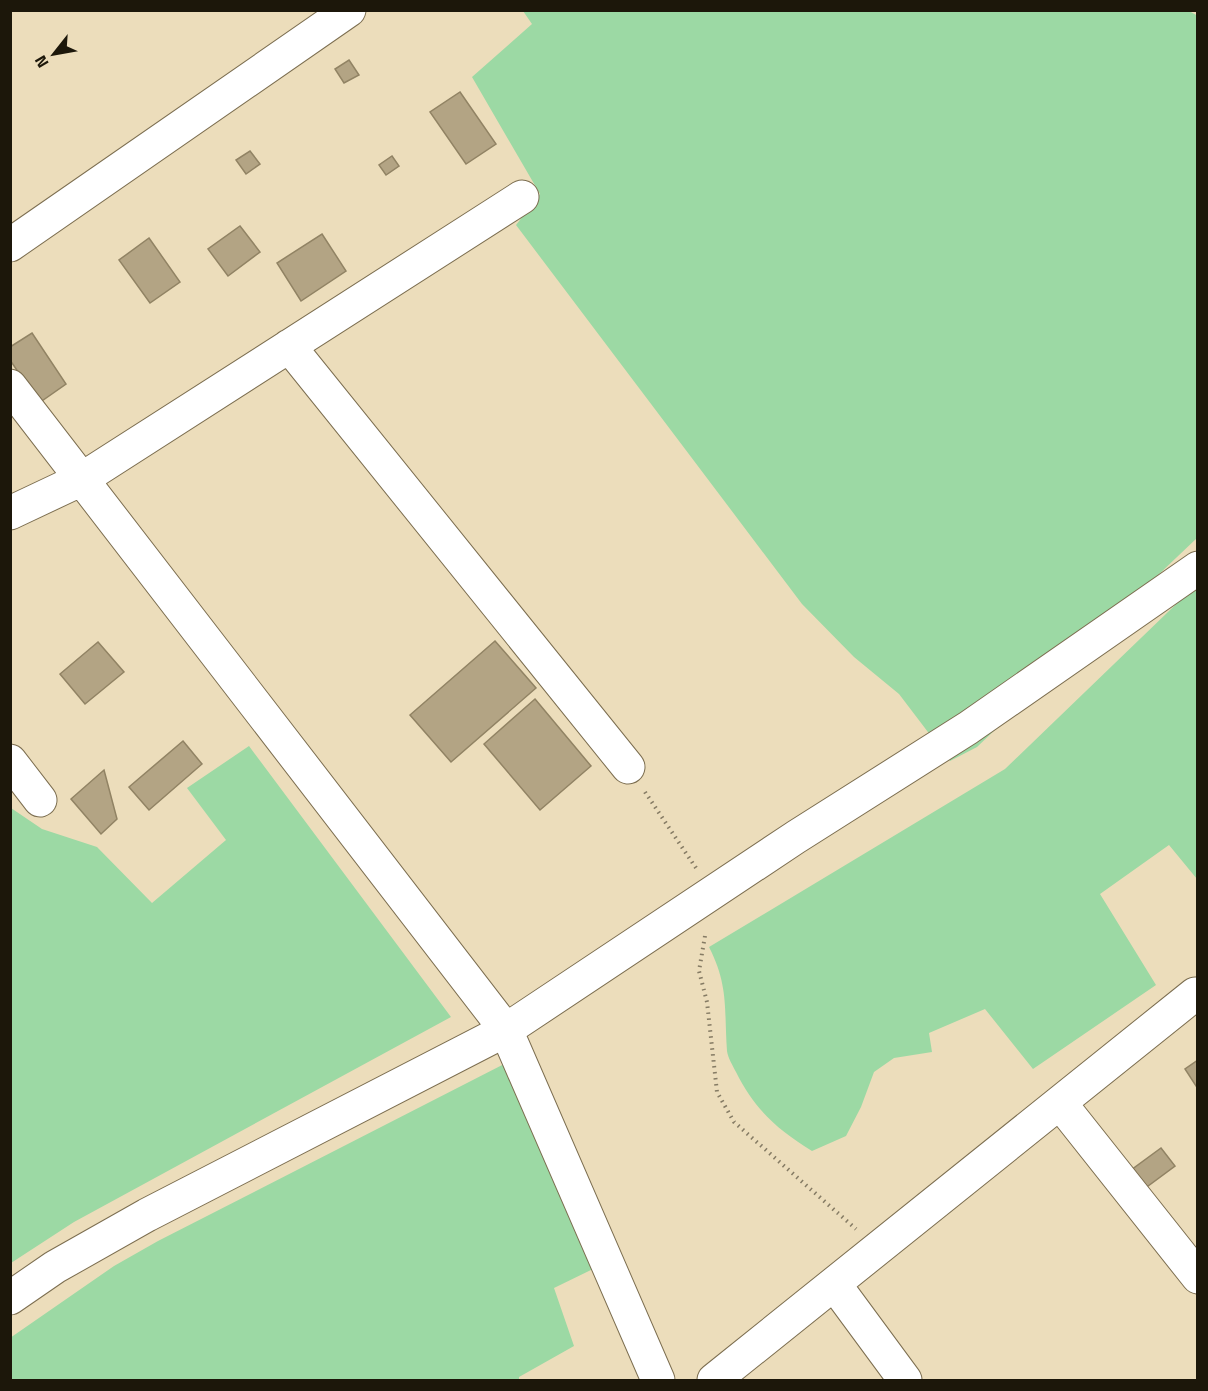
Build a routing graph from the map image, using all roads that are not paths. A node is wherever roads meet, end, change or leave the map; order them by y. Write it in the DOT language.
graph roads {
  1 [pos="349,10"];
  2 [pos="522,197"];
  3 [pos="10,245"];
  4 [pos="289,346"];
  5 [pos="10,386"];
  6 [pos="82,479"];
  7 [pos="10,513"];
  8 [pos="1197,568"];
  9 [pos="10,761"];
  10 [pos="628,767"];
  11 [pos="40,800"];
  12 [pos="1195,994"];
  13 [pos="506,1029"];
  14 [pos="1060,1103"];
  15 [pos="1197,1276"];
  16 [pos="835,1285"];
  17 [pos="10,1298"];
  18 [pos="658,1380"];
  19 [pos="714,1380"];
  20 [pos="905,1380"];
  1 -- 3 [label="street"];
  2 -- 4 [label="street"];
  4 -- 6 [label="street"];
  4 -- 10 [label="street"];
  5 -- 6 [label="street"];
  6 -- 7 [label="street"];
  6 -- 13 [label="street"];
  8 -- 13 [label="street"];
  9 -- 11 [label="street"];
  12 -- 14 [label="street"];
  13 -- 17 [label="street"];
  13 -- 18 [label="street"];
  14 -- 15 [label="street"];
  14 -- 16 [label="street"];
  16 -- 19 [label="street"];
  16 -- 20 [label="street"];
}
